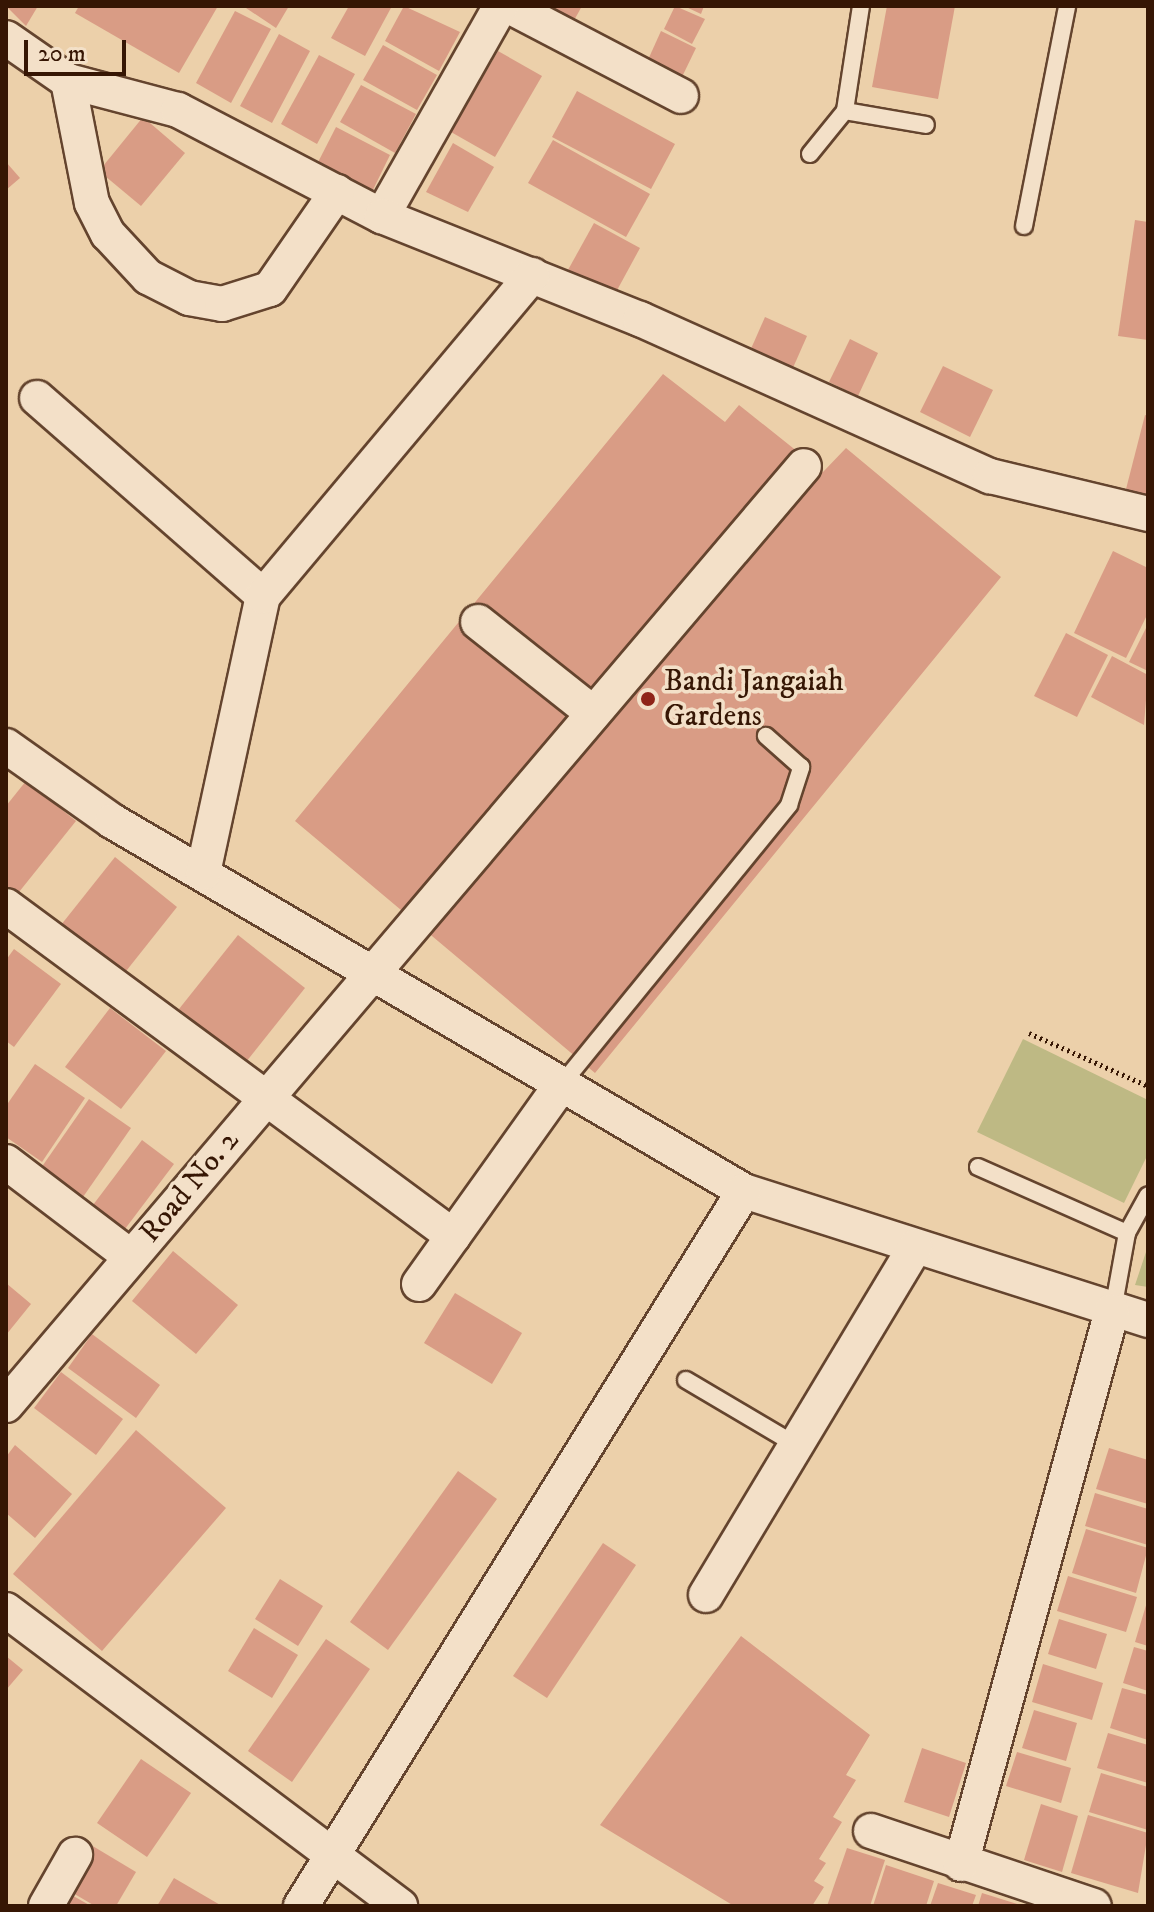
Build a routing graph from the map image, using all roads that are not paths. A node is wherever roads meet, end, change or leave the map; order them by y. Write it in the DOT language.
graph roads {
  1 [pos="501,6"];
  2 [pos="509,6"];
  3 [pos="861,6"];
  4 [pos="1067,6"];
  5 [pos="6,38"];
  6 [pos="68,81"];
  7 [pos="681,96"];
  8 [pos="845,111"];
  9 [pos="926,125"];
  10 [pos="810,154"];
  11 [pos="337,192"];
  12 [pos="382,216"];
  13 [pos="1024,226"];
  14 [pos="532,275"];
  15 [pos="37,398"];
  16 [pos="804,466"];
  17 [pos="1148,514"];
  18 [pos="263,596"];
  19 [pos="478,622"];
  20 [pos="593,713"];
  21 [pos="766,736"];
  22 [pos="6,746"];
  23 [pos="203,873"];
  24 [pos="6,906"];
  25 [pos="373,969"];
  26 [pos="561,1085"];
  27 [pos="262,1102"];
  28 [pos="6,1162"];
  29 [pos="978,1167"];
  30 [pos="744,1191"];
  31 [pos="1148,1195"];
  32 [pos="1127,1233"];
  33 [pos="453,1236"];
  34 [pos="915,1247"];
  35 [pos="131,1257"];
  36 [pos="419,1284"];
  37 [pos="1112,1311"];
  38 [pos="1148,1320"];
  39 [pos="686,1380"];
  40 [pos="6,1405"];
  41 [pos="796,1445"];
  42 [pos="706,1595"];
  43 [pos="6,1610"];
  44 [pos="871,1831"];
  45 [pos="75,1855"];
  46 [pos="331,1856"];
  47 [pos="961,1864"];
  48 [pos="46,1906"];
  49 [pos="301,1906"];
  50 [pos="400,1906"];
  51 [pos="1094,1906"];
  1 -- 12 [label="street"];
  2 -- 7 [label="street"];
  3 -- 8 [label="lane"];
  4 -- 13 [label="lane"];
  5 -- 6 [label="street"];
  6 -- 11 [label="street"];
  6 -- 11 [label="street"];
  8 -- 9 [label="lane"];
  8 -- 10 [label="lane"];
  11 -- 12 [label="street"];
  12 -- 14 [label="street"];
  14 -- 17 [label="street"];
  14 -- 18 [label="street"];
  15 -- 18 [label="street"];
  16 -- 20 [label="street, Road No. 2"];
  18 -- 23 [label="street"];
  19 -- 20 [label="street"];
  20 -- 25 [label="street, Road No. 2"];
  21 -- 26 [label="lane"];
  22 -- 23 [label="street"];
  23 -- 25 [label="street"];
  24 -- 27 [label="street"];
  25 -- 26 [label="street"];
  25 -- 27 [label="street, Road No. 2"];
  26 -- 30 [label="street"];
  26 -- 33 [label="street"];
  27 -- 33 [label="street"];
  27 -- 35 [label="street, Road No. 2"];
  28 -- 35 [label="street"];
  29 -- 32 [label="lane"];
  30 -- 34 [label="street"];
  30 -- 46 [label="street"];
  31 -- 32 [label="lane"];
  32 -- 37 [label="lane"];
  33 -- 36 [label="street"];
  34 -- 37 [label="street"];
  34 -- 41 [label="street"];
  35 -- 40 [label="street, Road No. 2"];
  37 -- 38 [label="street"];
  37 -- 47 [label="street"];
  39 -- 41 [label="lane"];
  41 -- 42 [label="street"];
  43 -- 46 [label="street"];
  44 -- 47 [label="street"];
  45 -- 48 [label="street"];
  46 -- 49 [label="street"];
  46 -- 50 [label="street"];
  47 -- 51 [label="street"];
}
